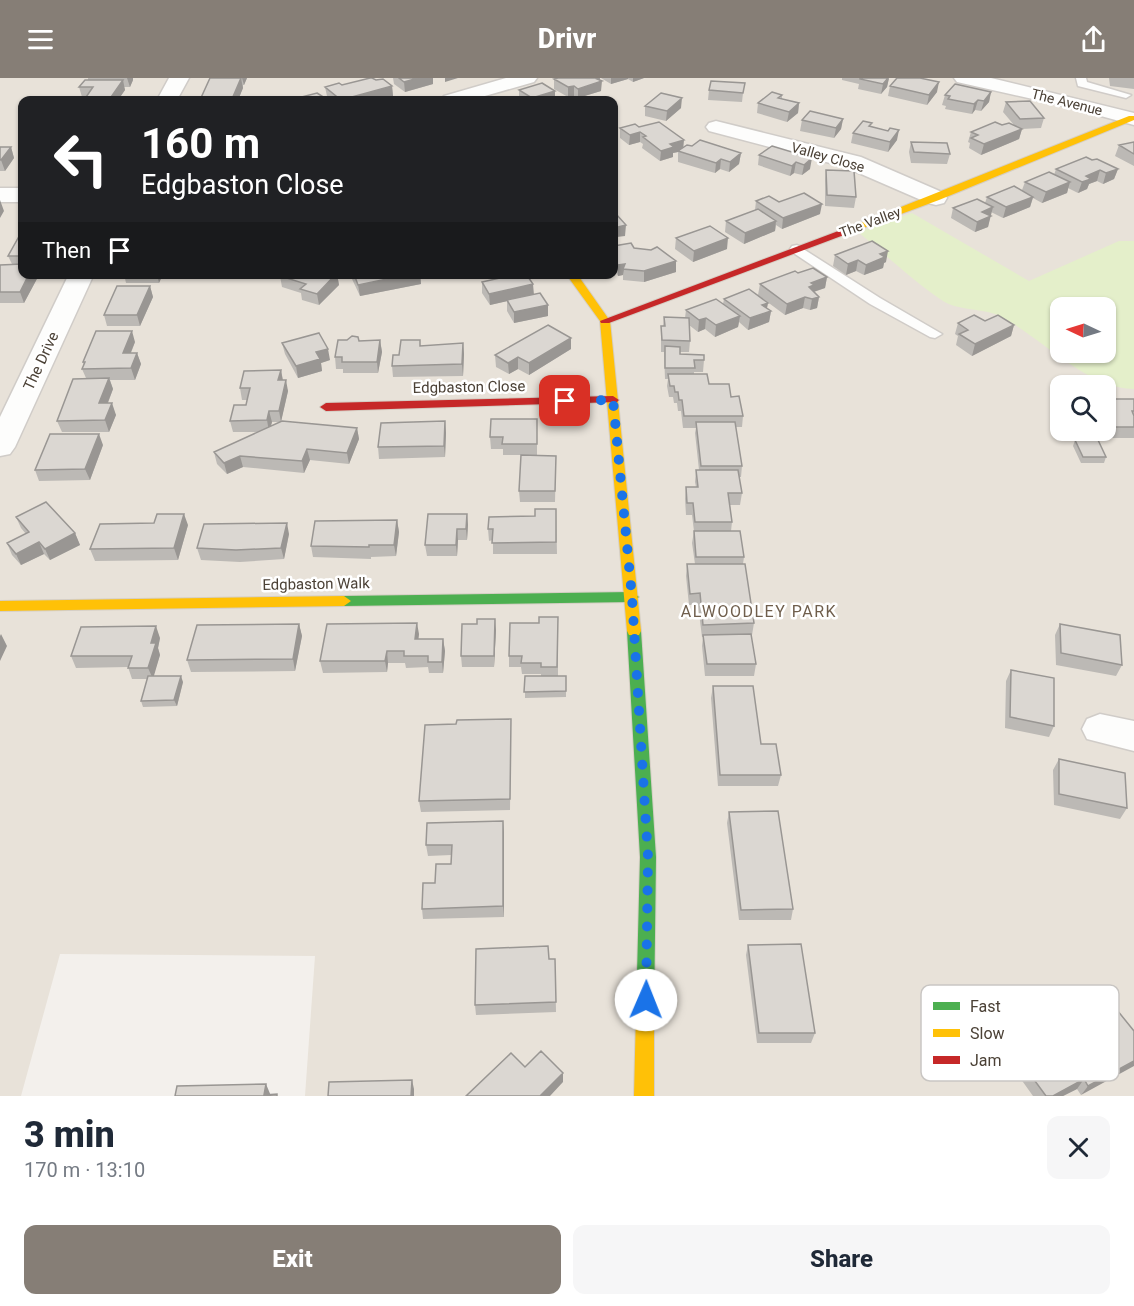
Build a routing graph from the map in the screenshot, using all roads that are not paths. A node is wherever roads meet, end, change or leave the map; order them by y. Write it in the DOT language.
graph roads {
  1 [pos="179,78"];
  2 [pos="527,78"];
  3 [pos="964,78"];
  4 [pos="1081,78"];
  5 [pos="169,96"];
  6 [pos="465,96"];
  7 [pos="1130,96"];
  8 [pos="1127,117"];
  9 [pos="716,127"];
  10 [pos="0,195"];
  11 [pos="18,195"];
  12 [pos="936,198"];
  13 [pos="797,249"];
  14 [pos="80,279"];
  15 [pos="575,279"];
  16 [pos="605,321"];
  17 [pos="935,334"];
  18 [pos="613,400"];
  19 [pos="326,407"];
  20 [pos="0,447"];
  21 [pos="632,597"];
  22 [pos="0,606"];
  23 [pos="644,1096"];
  1 -- 5 [label="street"];
  2 -- 6 [label="street"];
  3 -- 8 [label="street, The Avenue"];
  4 -- 7 [label="lane"];
  7 -- 8 [label="lane"];
  8 -- 12 [label="street, The Valley"];
  9 -- 12 [label="street, Valley Close"];
  10 -- 11 [label="street"];
  12 -- 13 [label="street, The Valley"];
  13 -- 16 [label="street, The Valley"];
  13 -- 17 [label="lane"];
  14 -- 20 [label="street, The Drive"];
  15 -- 16 [label="street"];
  16 -- 18 [label="street"];
  18 -- 19 [label="street, Edgbaston Close"];
  18 -- 21 [label="street"];
  21 -- 22 [label="street, Edgbaston Walk"];
  21 -- 23 [label="street"];
}
